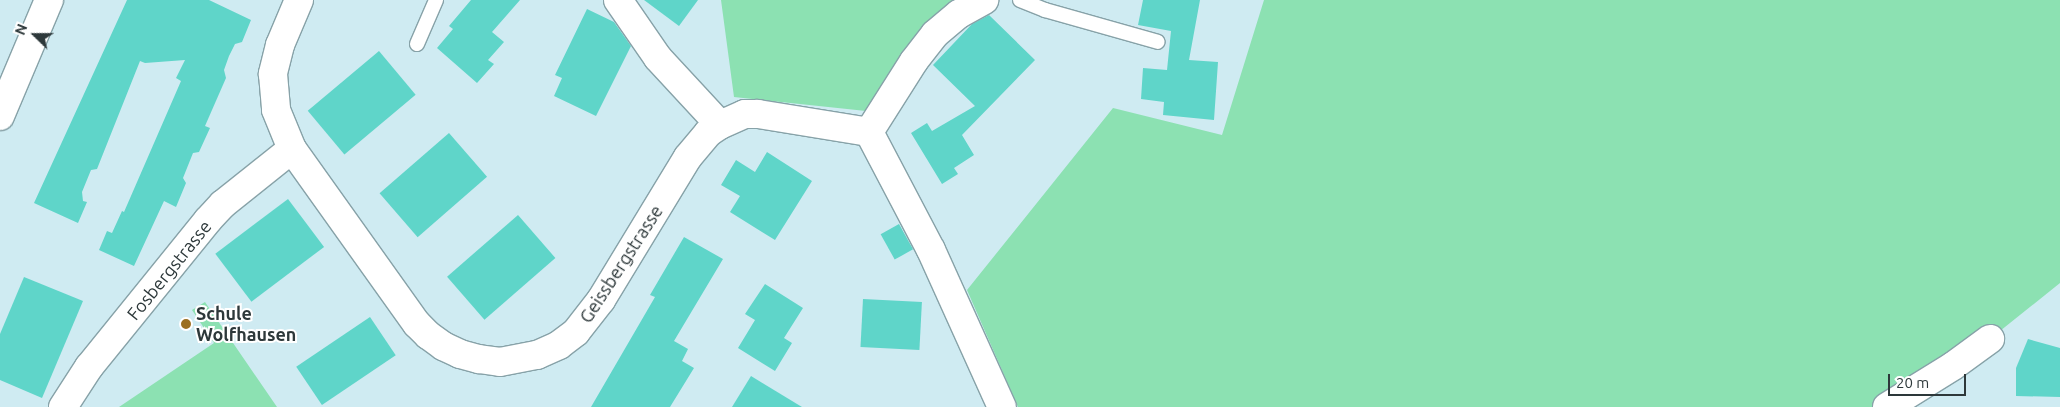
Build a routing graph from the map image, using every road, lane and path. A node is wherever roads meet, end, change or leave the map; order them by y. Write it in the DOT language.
graph roads {
  1 [pos="49,0"];
  2 [pos="299,0"];
  3 [pos="436,0"];
  4 [pos="618,0"];
  5 [pos="984,0"];
  6 [pos="1020,0"];
  7 [pos="1158,42"];
  8 [pos="417,44"];
  9 [pos="0,116"];
  10 [pos="720,125"];
  11 [pos="869,132"];
  12 [pos="292,149"];
  13 [pos="1990,339"];
  14 [pos="63,407"];
  15 [pos="1002,407"];
  16 [pos="1887,407"];
  1 -- 9 [label="street"];
  2 -- 12 [label="street, Geissbergstrasse"];
  3 -- 8 [label="lane"];
  4 -- 10 [label="street"];
  5 -- 11 [label="street"];
  6 -- 7 [label="lane"];
  10 -- 11 [label="street, Geissbergstrasse"];
  10 -- 12 [label="street, Geissbergstrasse"];
  11 -- 15 [label="street"];
  12 -- 14 [label="street, Fosbergstrasse"];
  13 -- 16 [label="street"];
}
